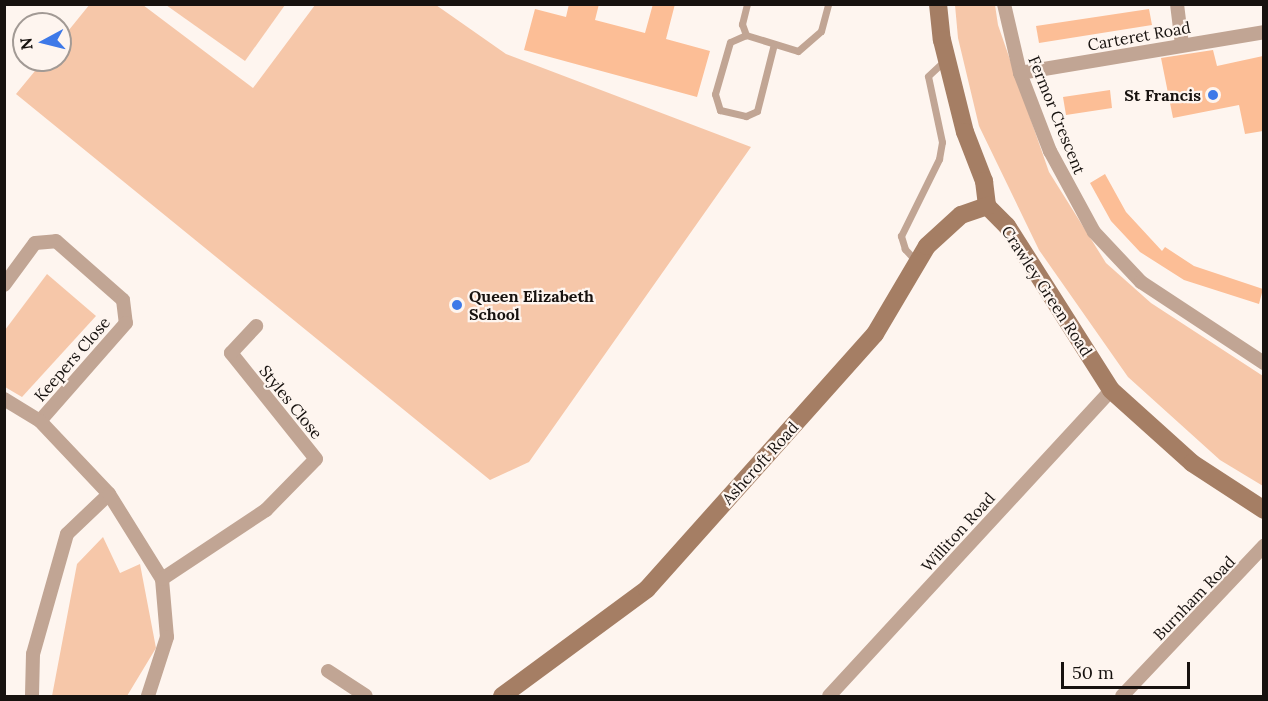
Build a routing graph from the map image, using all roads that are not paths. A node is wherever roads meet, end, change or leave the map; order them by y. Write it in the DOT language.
graph roads {
  1 [pos="747,4"];
  2 [pos="828,4"];
  3 [pos="938,4"];
  4 [pos="1004,4"];
  5 [pos="1177,4"];
  6 [pos="1263,32"];
  7 [pos="746,35"];
  8 [pos="774,44"];
  9 [pos="1182,45"];
  10 [pos="947,60"];
  11 [pos="1020,73"];
  12 [pos="987,206"];
  13 [pos="917,262"];
  14 [pos="4,285"];
  15 [pos="256,326"];
  16 [pos="1263,363"];
  17 [pos="1111,390"];
  18 [pos="4,399"];
  19 [pos="40,421"];
  20 [pos="109,494"];
  21 [pos="1263,510"];
  22 [pos="1263,546"];
  23 [pos="162,579"];
  24 [pos="328,671"];
  25 [pos="32,696"];
  26 [pos="149,696"];
  27 [pos="366,696"];
  28 [pos="502,696"];
  29 [pos="829,696"];
  30 [pos="1122,696"];
  1 -- 7 [label="lane"];
  2 -- 8 [label="lane"];
  3 -- 10 [label="street"];
  4 -- 11 [label="street, Fermor Crescent"];
  5 -- 9 [label="street"];
  6 -- 9 [label="street, Carteret Road"];
  7 -- 8 [label="lane"];
  7 -- 8 [label="lane"];
  9 -- 11 [label="street, Carteret Road"];
  10 -- 12 [label="street"];
  10 -- 13 [label="lane"];
  11 -- 16 [label="street, Fermor Crescent"];
  12 -- 13 [label="street, Ashcroft Road"];
  12 -- 17 [label="street, Crawley Green Road"];
  13 -- 28 [label="street, Ashcroft Road"];
  14 -- 19 [label="street, Keepers Close"];
  15 -- 23 [label="street, Styles Close"];
  17 -- 21 [label="street, Crawley Green Road"];
  17 -- 29 [label="street, Williton Road"];
  18 -- 19 [label="street"];
  19 -- 20 [label="street"];
  20 -- 23 [label="street"];
  20 -- 25 [label="street"];
  22 -- 30 [label="street, Burnham Road"];
  23 -- 26 [label="street"];
  24 -- 27 [label="street"];
}
